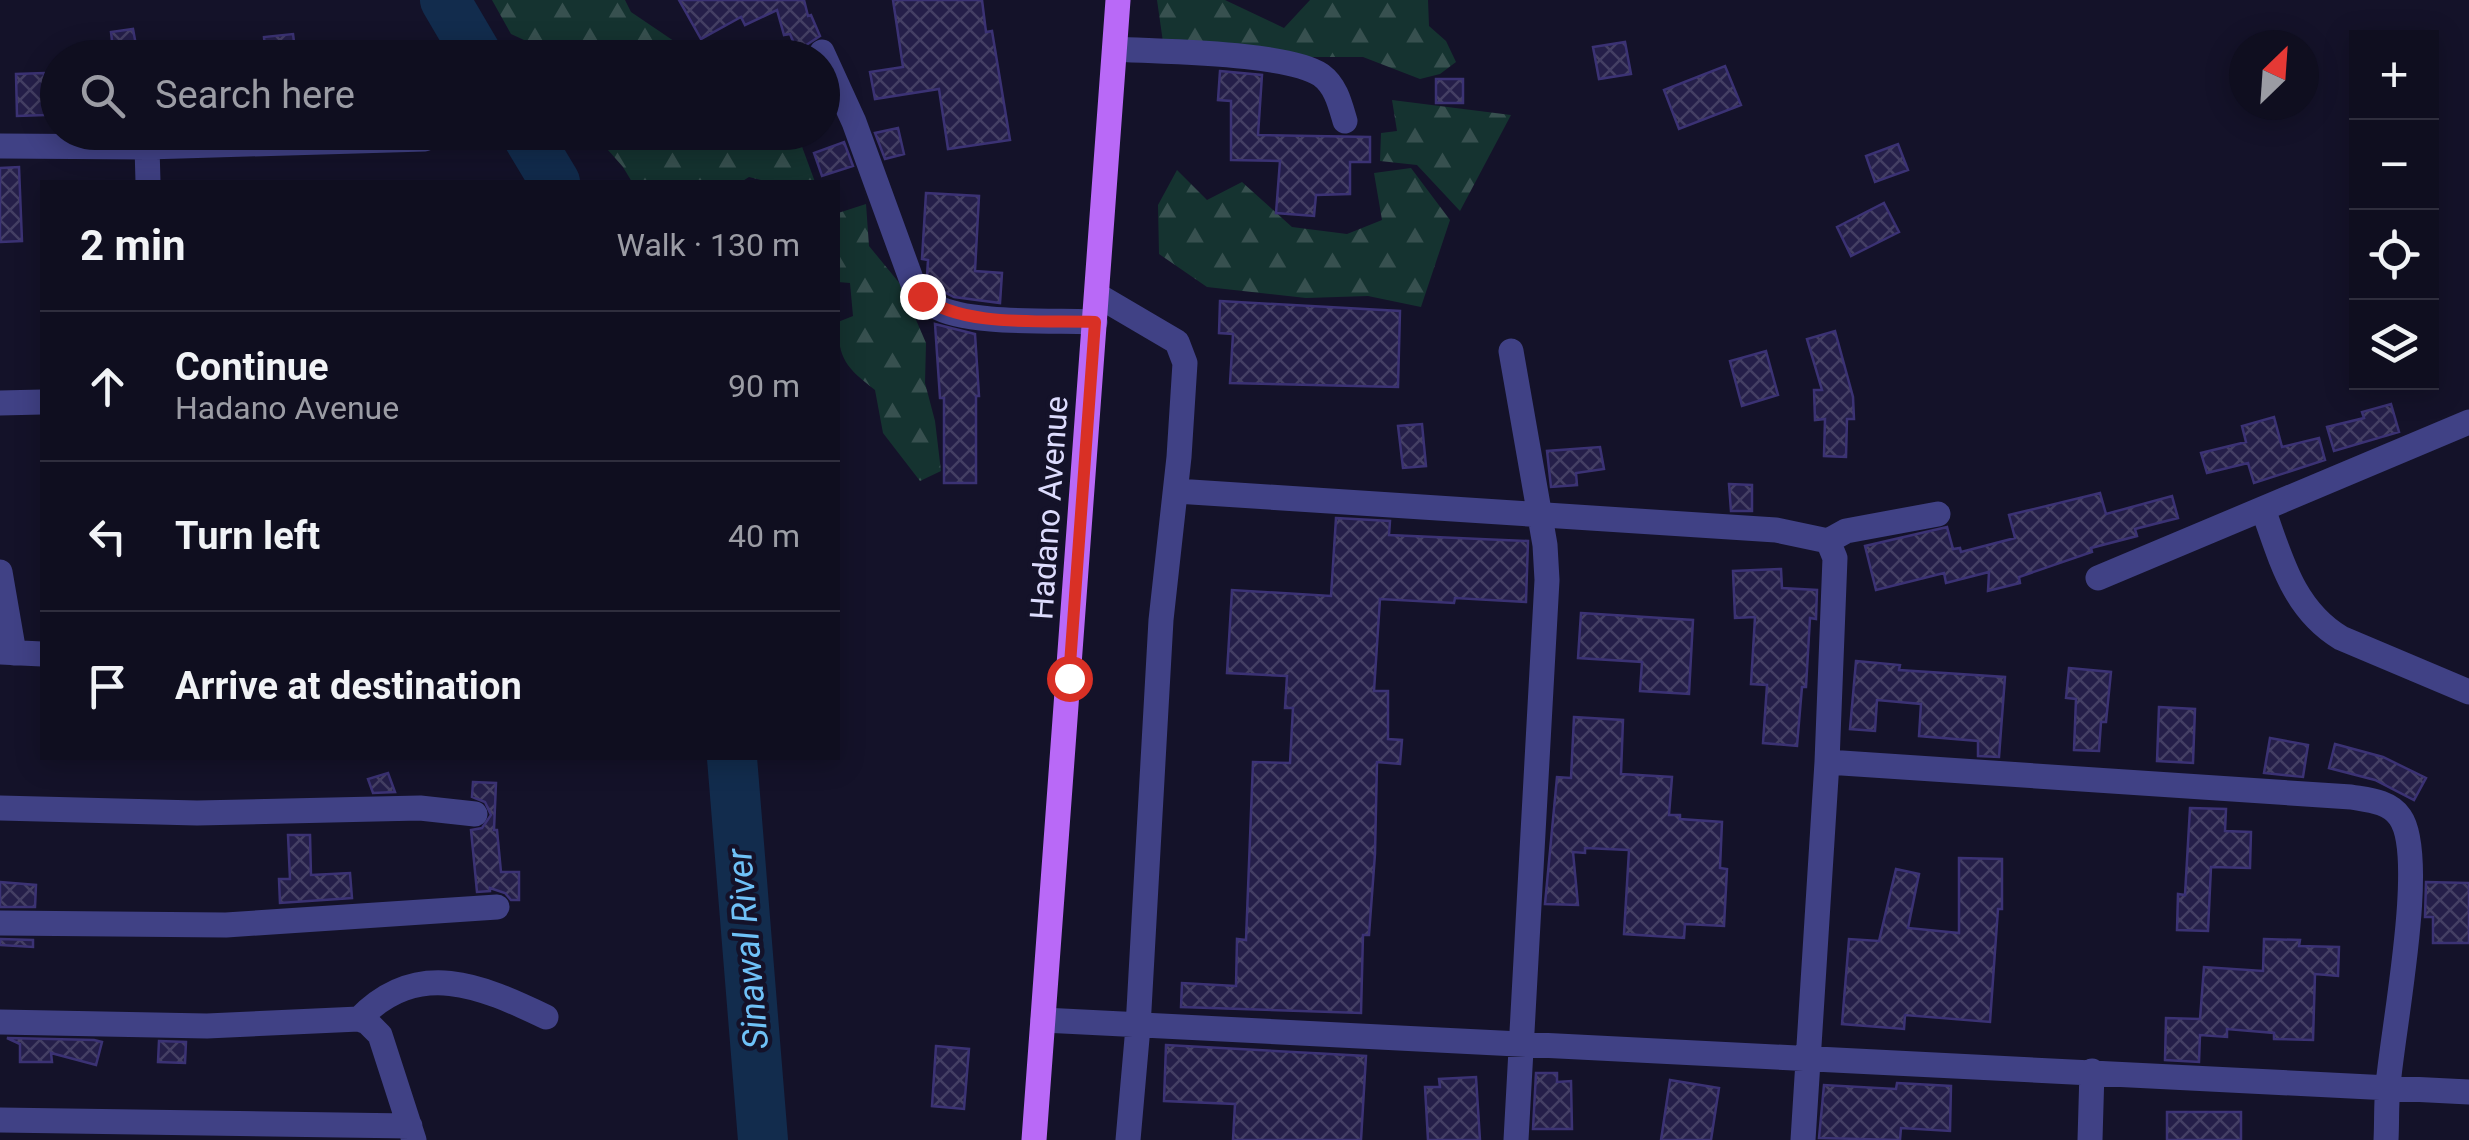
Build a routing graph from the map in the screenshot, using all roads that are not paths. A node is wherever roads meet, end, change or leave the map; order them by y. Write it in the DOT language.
graph roads {
  1 [pos="1118,0"];
  2 [pos="1115,50"];
  3 [pos="840,91"];
  4 [pos="1345,122"];
  5 [pos="0,146"];
  6 [pos="40,146"];
  7 [pos="147,150"];
  8 [pos="148,180"];
  9 [pos="1097,295"];
  10 [pos="1095,322"];
  11 [pos="1511,351"];
  12 [pos="40,402"];
  13 [pos="0,403"];
  14 [pos="2469,422"];
  15 [pos="1176,491"];
  16 [pos="2263,509"];
  17 [pos="1938,514"];
  18 [pos="1540,515"];
  19 [pos="1828,541"];
  20 [pos="0,572"];
  21 [pos="2098,578"];
  22 [pos="7,653"];
  23 [pos="40,654"];
  24 [pos="2469,691"];
  25 [pos="1827,762"];
  26 [pos="0,808"];
  27 [pos="475,814"];
  28 [pos="497,907"];
  29 [pos="0,923"];
  30 [pos="546,1017"];
  31 [pos="359,1019"];
  32 [pos="1043,1020"];
  33 [pos="0,1022"];
  34 [pos="1138,1027"];
  35 [pos="1523,1045"];
  36 [pos="1806,1060"];
  37 [pos="2092,1071"];
  38 [pos="2388,1086"];
  39 [pos="2469,1092"];
  40 [pos="0,1120"];
  41 [pos="412,1133"];
  42 [pos="1034,1140"];
  43 [pos="1128,1140"];
  44 [pos="1516,1140"];
  45 [pos="1803,1140"];
  46 [pos="2090,1140"];
  47 [pos="2386,1140"];
  1 -- 2 [label="main road, Hadano Avenue"];
  2 -- 4 [label="street"];
  2 -- 9 [label="main road, Hadano Avenue"];
  3 -- 10 [label="street"];
  5 -- 6 [label="street"];
  7 -- 8 [label="street"];
  9 -- 10 [label="main road, Hadano Avenue"];
  9 -- 15 [label="street"];
  10 -- 32 [label="main road, Hadano Avenue"];
  11 -- 18 [label="street"];
  12 -- 13 [label="street"];
  14 -- 16 [label="street"];
  15 -- 18 [label="street"];
  15 -- 34 [label="street"];
  16 -- 21 [label="street"];
  16 -- 24 [label="street"];
  17 -- 19 [label="street"];
  18 -- 19 [label="street"];
  18 -- 35 [label="street"];
  19 -- 25 [label="street"];
  20 -- 22 [label="street"];
  22 -- 23 [label="street"];
  25 -- 36 [label="street"];
  25 -- 38 [label="street"];
  26 -- 27 [label="street"];
  28 -- 29 [label="street"];
  30 -- 31 [label="street"];
  31 -- 33 [label="street"];
  31 -- 41 [label="street"];
  32 -- 34 [label="street"];
  32 -- 42 [label="main road, Hadano Avenue"];
  34 -- 35 [label="street"];
  34 -- 43 [label="street"];
  35 -- 36 [label="street"];
  35 -- 44 [label="street"];
  36 -- 37 [label="street"];
  36 -- 45 [label="street"];
  37 -- 38 [label="street"];
  37 -- 46 [label="street"];
  38 -- 39 [label="street"];
  38 -- 47 [label="street"];
  40 -- 41 [label="street"];
}
